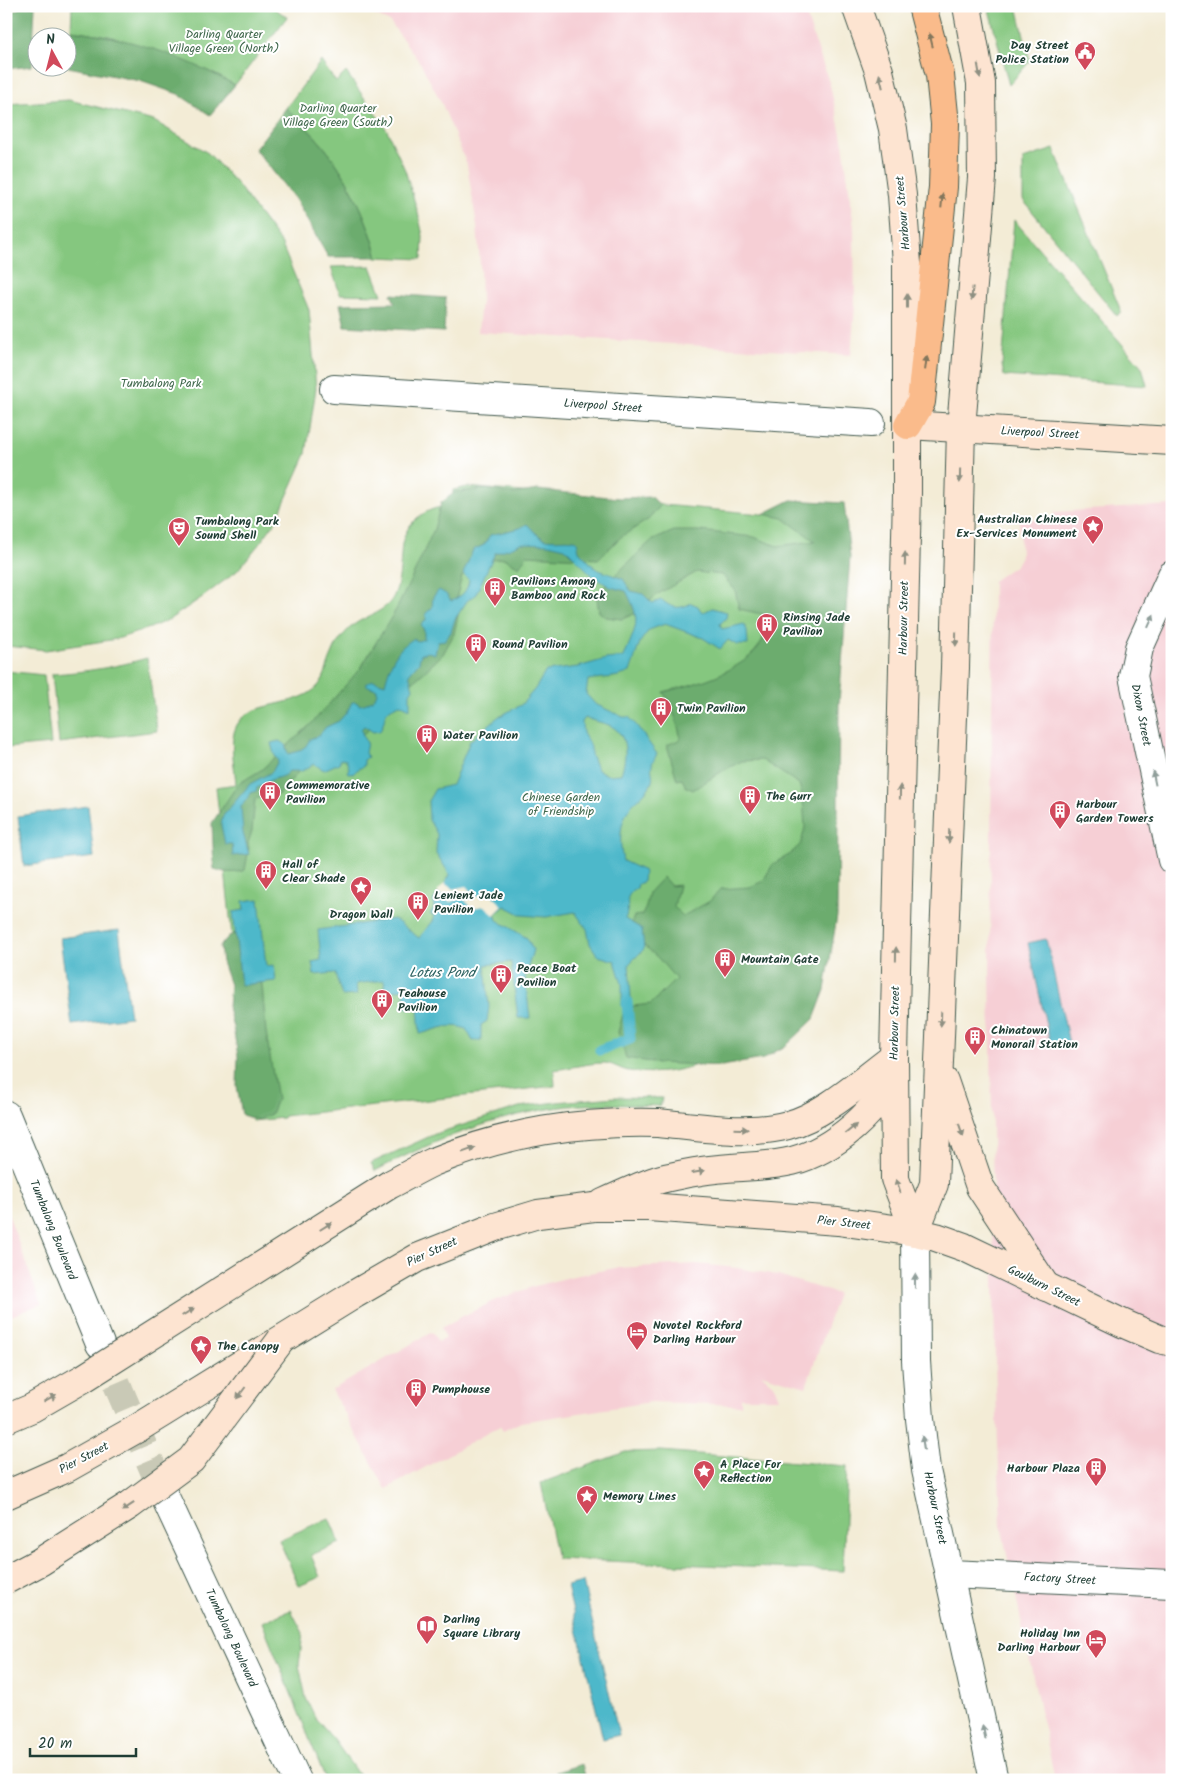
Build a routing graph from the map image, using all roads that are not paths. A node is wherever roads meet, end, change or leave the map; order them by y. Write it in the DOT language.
graph roads {
  1 [pos="856,6"];
  2 [pos="922,6"];
  3 [pos="967,6"];
  4 [pos="334,389"];
  5 [pos="871,423"];
  6 [pos="908,425"];
  7 [pos="961,428"];
  8 [pos="1172,441"];
  9 [pos="1172,575"];
  10 [pos="1172,860"];
  11 [pos="894,1058"];
  12 [pos="940,1067"];
  13 [pos="6,1115"];
  14 [pos="649,1194"];
  15 [pos="915,1232"];
  16 [pos="1047,1288"];
  17 [pos="281,1340"];
  18 [pos="1172,1342"];
  19 [pos="100,1344"];
  20 [pos="6,1419"];
  21 [pos="6,1495"];
  22 [pos="166,1497"];
  23 [pos="949,1574"];
  24 [pos="6,1580"];
  25 [pos="1172,1584"];
  26 [pos="297,1780"];
  27 [pos="994,1780"];
  6 -- 1 [label="main road, Harbour Street, one-way"];
  6 -- 2 [label="highway, one-way"];
  3 -- 7 [label="main road, Harbour Street, one-way"];
  4 -- 5 [label="street, Liverpool Street"];
  6 -- 7 [label="main road, Liverpool Street"];
  11 -- 6 [label="main road, Harbour Street, one-way"];
  7 -- 8 [label="main road, Liverpool Street"];
  7 -- 12 [label="main road, Harbour Street, one-way"];
  10 -- 9 [label="street, Dixon Street, one-way"];
  14 -- 11 [label="main road, one-way"];
  15 -- 11 [label="main road, Harbour Street, one-way"];
  20 -- 11 [label="main road, one-way, bridge"];
  12 -- 15 [label="main road, Harbour Street"];
  12 -- 16 [label="main road, one-way"];
  13 -- 19 [label="street, Tumbalong Boulevard"];
  14 -- 15 [label="main road, Pier Street"];
  14 -- 17 [label="main road, Pier Street"];
  15 -- 16 [label="main road, Goulburn Street"];
  23 -- 15 [label="street, Harbour Street, one-way"];
  16 -- 18 [label="main road, Goulburn Street"];
  17 -- 21 [label="main road, Pier Street, bridge"];
  17 -- 24 [label="main road, one-way, bridge"];
  22 -- 26 [label="street, Tumbalong Boulevard"];
  23 -- 25 [label="street, Factory Street"];
  27 -- 23 [label="street, Harbour Street, one-way"];
}
